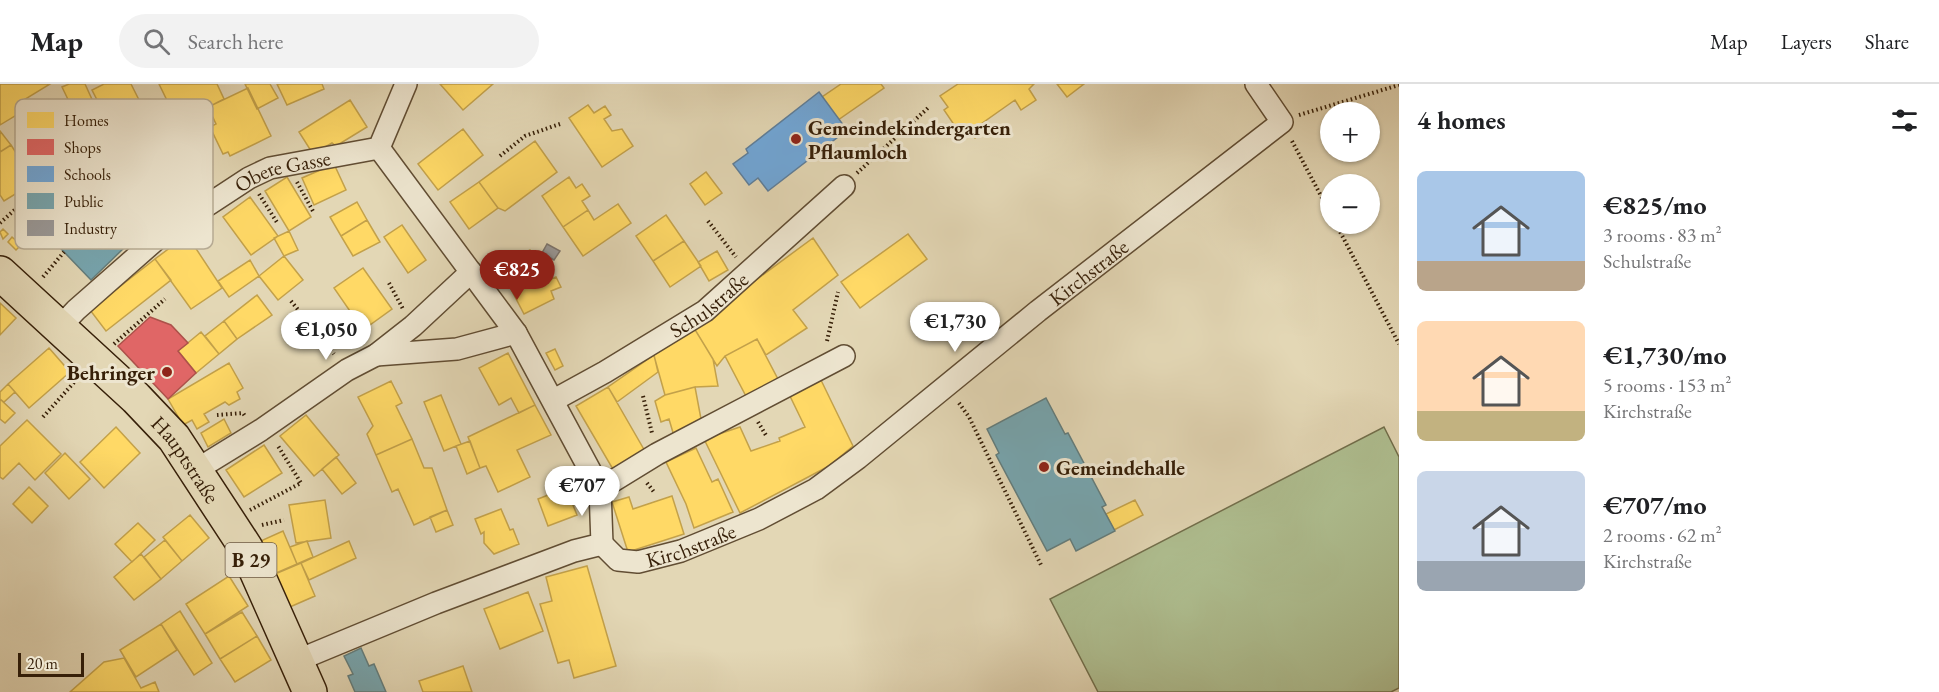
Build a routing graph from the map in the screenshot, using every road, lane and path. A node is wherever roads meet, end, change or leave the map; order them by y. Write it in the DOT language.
graph roads {
  1 [pos="406,84"];
  2 [pos="1256,84"];
  3 [pos="1399,85"];
  4 [pos="929,107"];
  5 [pos="1282,122"];
  6 [pos="560,124"];
  7 [pos="379,148"];
  8 [pos="500,156"];
  9 [pos="287,164"];
  10 [pos="249,178"];
  11 [pos="844,186"];
  12 [pos="1320,194"];
  13 [pos="213,202"];
  14 [pos="15,210"];
  15 [pos="314,213"];
  16 [pos="708,222"];
  17 [pos="0,223"];
  18 [pos="278,224"];
  19 [pos="1341,234"];
  20 [pos="136,249"];
  21 [pos="145,249"];
  22 [pos="64,252"];
  23 [pos="140,253"];
  24 [pos="471,272"];
  25 [pos="748,272"];
  26 [pos="0,273"];
  27 [pos="43,278"];
  28 [pos="389,283"];
  29 [pos="838,292"];
  30 [pos="165,300"];
  31 [pos="291,301"];
  32 [pos="413,326"];
  33 [pos="60,327"];
  34 [pos="516,333"];
  35 [pos="1399,344"];
  36 [pos="376,355"];
  37 [pos="844,356"];
  38 [pos="95,360"];
  39 [pos="821,368"];
  40 [pos="347,370"];
  41 [pos="946,385"];
  42 [pos="643,396"];
  43 [pos="554,400"];
  44 [pos="44,417"];
  45 [pos="278,446"];
  46 [pos="657,454"];
  47 [pos="196,470"];
  48 [pos="600,489"];
  49 [pos="229,521"];
  50 [pos="602,544"];
  51 [pos="1041,565"];
  52 [pos="296,661"];
  53 [pos="310,692"];
  1 -- 7 [label="street"];
  2 -- 5 [label="street"];
  3 -- 5 [label="path"];
  4 -- 11 [label="path"];
  5 -- 12 [label="path"];
  5 -- 41 [label="street, Kirchstraße"];
  6 -- 8 [label="path"];
  7 -- 9 [label="street, Obere Gasse"];
  7 -- 24 [label="street"];
  9 -- 10 [label="street, Obere Gasse"];
  9 -- 15 [label="path"];
  10 -- 13 [label="street, Obere Gasse"];
  10 -- 18 [label="path"];
  11 -- 25 [label="street, Schulstraße"];
  14 -- 17 [label="path"];
  16 -- 25 [label="path"];
  19 -- 35 [label="path"];
  20 -- 23 [label="path"];
  21 -- 23 [label="street, Obere Gasse"];
  22 -- 27 [label="path"];
  23 -- 33 [label="street, Obere Gasse"];
  24 -- 32 [label="street"];
  24 -- 34 [label="street"];
  25 -- 43 [label="street, Schulstraße"];
  26 -- 33 [label="main road, Hauptstraße / B 29"];
  28 -- 32 [label="path"];
  29 -- 39 [label="path"];
  30 -- 38 [label="path"];
  31 -- 40 [label="path"];
  32 -- 36 [label="street"];
  33 -- 38 [label="main road, Hauptstraße / B 29"];
  34 -- 36 [label="street"];
  34 -- 43 [label="street"];
  36 -- 40 [label="street"];
  37 -- 39 [label="street"];
  38 -- 44 [label="path"];
  38 -- 47 [label="main road, Hauptstraße / B 29"];
  39 -- 46 [label="street"];
  40 -- 47 [label="street"];
  41 -- 50 [label="street, Kirchstraße"];
  41 -- 51 [label="path"];
  42 -- 46 [label="path"];
  43 -- 48 [label="street"];
  45 -- 49 [label="path"];
  46 -- 48 [label="street"];
  47 -- 49 [label="main road, Hauptstraße / B 29"];
  48 -- 50 [label="street"];
  49 -- 52 [label="main road, Hauptstraße / B 29"];
  50 -- 52 [label="street"];
  52 -- 53 [label="main road, Hauptstraße / B 29"];
}
